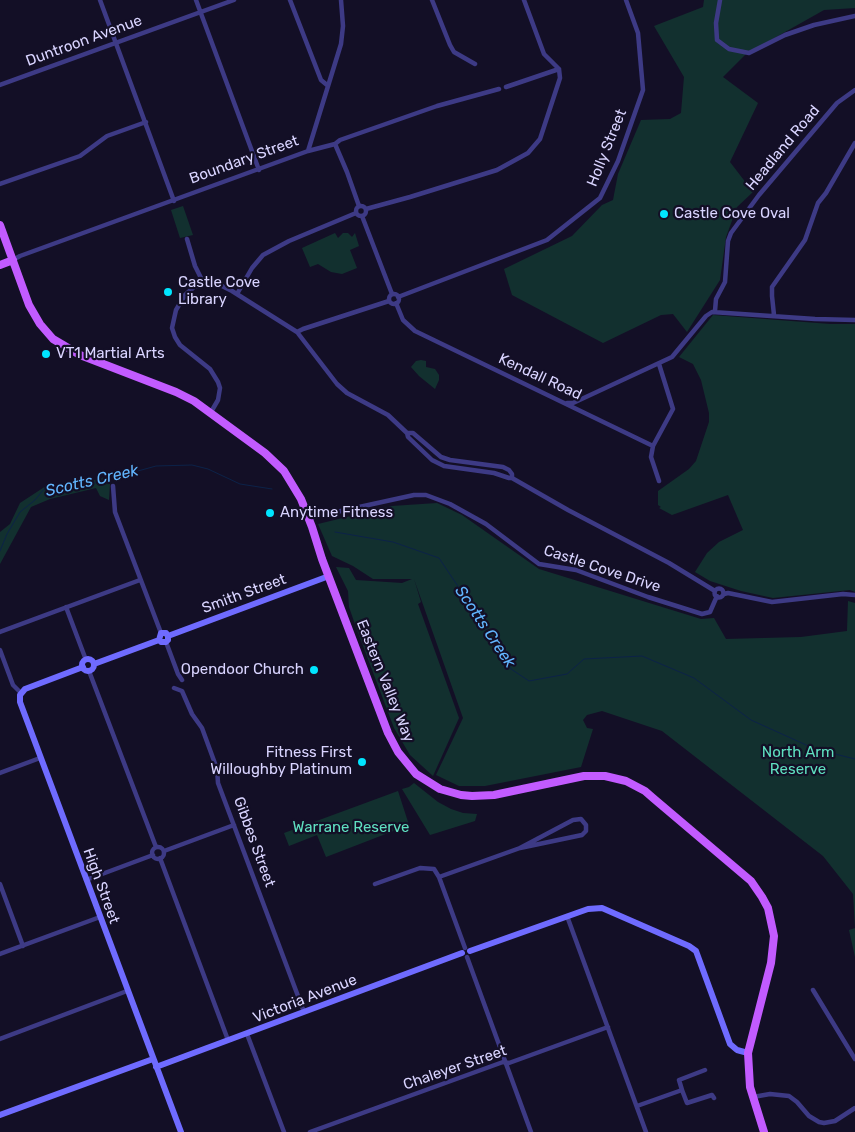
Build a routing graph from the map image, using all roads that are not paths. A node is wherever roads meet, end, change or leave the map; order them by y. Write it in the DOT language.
graph roads {
  1 [pos="100,0"];
  2 [pos="196,0"];
  3 [pos="234,0"];
  4 [pos="290,0"];
  5 [pos="341,0"];
  6 [pos="432,0"];
  7 [pos="524,0"];
  8 [pos="626,0"];
  9 [pos="720,0"];
  10 [pos="200,12"];
  11 [pos="855,16"];
  12 [pos="117,43"];
  13 [pos="475,64"];
  14 [pos="559,69"];
  15 [pos="0,85"];
  16 [pos="327,85"];
  17 [pos="506,87"];
  18 [pos="499,89"];
  19 [pos="855,90"];
  20 [pos="146,122"];
  21 [pos="855,143"];
  22 [pos="335,144"];
  23 [pos="308,151"];
  24 [pos="259,170"];
  25 [pos="0,184"];
  26 [pos="174,201"];
  27 [pos="359,206"];
  28 [pos="366,209"];
  29 [pos="356,213"];
  30 [pos="362,216"];
  31 [pos="0,225"];
  32 [pos="187,239"];
  33 [pos="13,260"];
  34 [pos="0,265"];
  35 [pos="204,284"];
  36 [pos="237,294"];
  37 [pos="392,294"];
  38 [pos="398,297"];
  39 [pos="389,301"];
  40 [pos="396,304"];
  41 [pos="715,311"];
  42 [pos="774,315"];
  43 [pos="855,319"];
  44 [pos="297,332"];
  45 [pos="659,364"];
  46 [pos="565,403"];
  47 [pos="210,412"];
  48 [pos="407,433"];
  49 [pos="653,446"];
  50 [pos="512,478"];
  51 [pos="659,481"];
  52 [pos="113,486"];
  53 [pos="309,518"];
  54 [pos="328,576"];
  55 [pos="140,580"];
  56 [pos="716,591"];
  57 [pos="724,594"];
  58 [pos="855,595"];
  59 [pos="717,596"];
  60 [pos="66,607"];
  61 [pos="0,632"];
  62 [pos="160,636"];
  63 [pos="167,639"];
  64 [pos="0,650"];
  65 [pos="86,660"];
  66 [pos="94,664"];
  67 [pos="83,667"];
  68 [pos="89,671"];
  69 [pos="182,680"];
  70 [pos="174,688"];
  71 [pos="21,692"];
  72 [pos="40,758"];
  73 [pos="0,773"];
  74 [pos="234,825"];
  75 [pos="156,847"];
  76 [pos="520,848"];
  77 [pos="164,851"];
  78 [pos="153,855"];
  79 [pos="160,858"];
  80 [pos="439,877"];
  81 [pos="86,880"];
  82 [pos="0,884"];
  83 [pos="374,884"];
  84 [pos="100,916"];
  85 [pos="567,916"];
  86 [pos="23,946"];
  87 [pos="466,952"];
  88 [pos="0,954"];
  89 [pos="814,990"];
  90 [pos="127,991"];
  91 [pos="304,1012"];
  92 [pos="608,1027"];
  93 [pos="247,1034"];
  94 [pos="0,1039"];
  95 [pos="228,1040"];
  96 [pos="748,1054"];
  97 [pos="153,1059"];
  98 [pos="855,1059"];
  99 [pos="506,1062"];
  100 [pos="156,1067"];
  101 [pos="705,1070"];
  102 [pos="682,1090"];
  103 [pos="714,1098"];
  104 [pos="752,1098"];
  105 [pos="637,1106"];
  106 [pos="855,1108"];
  107 [pos="0,1115"];
  108 [pos="181,1132"];
  109 [pos="284,1132"];
  110 [pos="310,1132"];
  111 [pos="531,1132"];
  112 [pos="646,1132"];
  113 [pos="764,1132"];
  1 -- 12 [label="street"];
  2 -- 10 [label="street"];
  3 -- 10 [label="street, Duntroon Avenue"];
  4 -- 16 [label="street"];
  5 -- 16 [label="street"];
  6 -- 13 [label="street"];
  7 -- 14 [label="street"];
  8 -- 38 [label="street, Holly Street"];
  9 -- 11 [label="street"];
  10 -- 12 [label="street, Duntroon Avenue"];
  10 -- 24 [label="street"];
  12 -- 15 [label="street, Duntroon Avenue"];
  12 -- 20 [label="street"];
  14 -- 17 [label="street"];
  14 -- 28 [label="street"];
  16 -- 23 [label="street"];
  18 -- 22 [label="street, Boundary Street"];
  19 -- 41 [label="street, Headland Road"];
  20 -- 25 [label="street"];
  20 -- 26 [label="street"];
  21 -- 42 [label="street"];
  22 -- 23 [label="street, Boundary Street"];
  22 -- 27 [label="street"];
  23 -- 24 [label="street, Boundary Street"];
  24 -- 26 [label="street, Boundary Street"];
  26 -- 33 [label="street, Boundary Street"];
  27 -- 28 [label="street"];
  27 -- 29 [label="street"];
  28 -- 30 [label="street"];
  29 -- 30 [label="street"];
  29 -- 36 [label="street"];
  30 -- 37 [label="street"];
  31 -- 33 [label="main road, Eastern Valley Way"];
  32 -- 35 [label="street"];
  33 -- 34 [label="main road, Boundary Street"];
  33 -- 47 [label="main road, Eastern Valley Way"];
  35 -- 36 [label="street"];
  35 -- 47 [label="street"];
  36 -- 44 [label="street"];
  37 -- 38 [label="street"];
  37 -- 39 [label="street"];
  38 -- 40 [label="street"];
  39 -- 40 [label="street"];
  39 -- 44 [label="street"];
  40 -- 46 [label="street, Kendall Road"];
  41 -- 42 [label="street"];
  41 -- 45 [label="street"];
  42 -- 43 [label="street"];
  44 -- 48 [label="street"];
  45 -- 46 [label="street"];
  45 -- 49 [label="street"];
  46 -- 49 [label="street, Kendall Road"];
  47 -- 53 [label="main road, Eastern Valley Way"];
  48 -- 50 [label="street"];
  48 -- 50 [label="street"];
  49 -- 51 [label="street"];
  50 -- 56 [label="street"];
  52 -- 55 [label="street"];
  53 -- 54 [label="main road, Eastern Valley Way"];
  53 -- 59 [label="street, Castle Cove Drive"];
  54 -- 63 [label="street, Smith Street"];
  54 -- 96 [label="main road, Eastern Valley Way"];
  55 -- 60 [label="street"];
  55 -- 62 [label="street"];
  56 -- 57 [label="street"];
  56 -- 59 [label="street"];
  57 -- 58 [label="street"];
  57 -- 59 [label="street"];
  60 -- 61 [label="street"];
  60 -- 65 [label="street"];
  62 -- 63 [label="street"];
  62 -- 66 [label="street"];
  63 -- 69 [label="street"];
  64 -- 71 [label="street, High Street"];
  65 -- 66 [label="street"];
  65 -- 67 [label="street"];
  66 -- 68 [label="street"];
  67 -- 68 [label="street"];
  67 -- 71 [label="street"];
  68 -- 75 [label="street"];
  70 -- 74 [label="street, Gibbes Street"];
  71 -- 72 [label="street, High Street"];
  72 -- 73 [label="street"];
  72 -- 81 [label="street, High Street"];
  74 -- 77 [label="street"];
  74 -- 91 [label="street, Gibbes Street"];
  75 -- 77 [label="street"];
  75 -- 78 [label="street"];
  76 -- 76 [label="street"];
  76 -- 80 [label="street"];
  77 -- 79 [label="street"];
  78 -- 79 [label="street"];
  78 -- 81 [label="street"];
  79 -- 95 [label="street"];
  80 -- 83 [label="street"];
  80 -- 87 [label="street"];
  81 -- 84 [label="street, High Street"];
  82 -- 86 [label="street"];
  84 -- 86 [label="street"];
  84 -- 90 [label="street, High Street"];
  85 -- 87 [label="street, Victoria Avenue"];
  85 -- 92 [label="street"];
  85 -- 96 [label="street, Victoria Avenue"];
  86 -- 88 [label="street"];
  87 -- 91 [label="street, Victoria Avenue"];
  87 -- 99 [label="street"];
  89 -- 98 [label="street"];
  90 -- 94 [label="street"];
  90 -- 97 [label="street, High Street"];
  91 -- 93 [label="street, Victoria Avenue"];
  92 -- 99 [label="street, Chaleyer Street"];
  92 -- 105 [label="street"];
  93 -- 95 [label="street, Victoria Avenue"];
  93 -- 109 [label="street"];
  95 -- 100 [label="street, Victoria Avenue"];
  96 -- 104 [label="main road, Eastern Valley Way"];
  97 -- 100 [label="street, High Street"];
  97 -- 107 [label="street"];
  99 -- 110 [label="street, Chaleyer Street"];
  99 -- 111 [label="street"];
  100 -- 108 [label="street, High Street"];
  101 -- 102 [label="street"];
  102 -- 103 [label="street"];
  102 -- 105 [label="street"];
  104 -- 106 [label="street"];
  104 -- 113 [label="main road, Eastern Valley Way"];
  105 -- 112 [label="street"];
}
